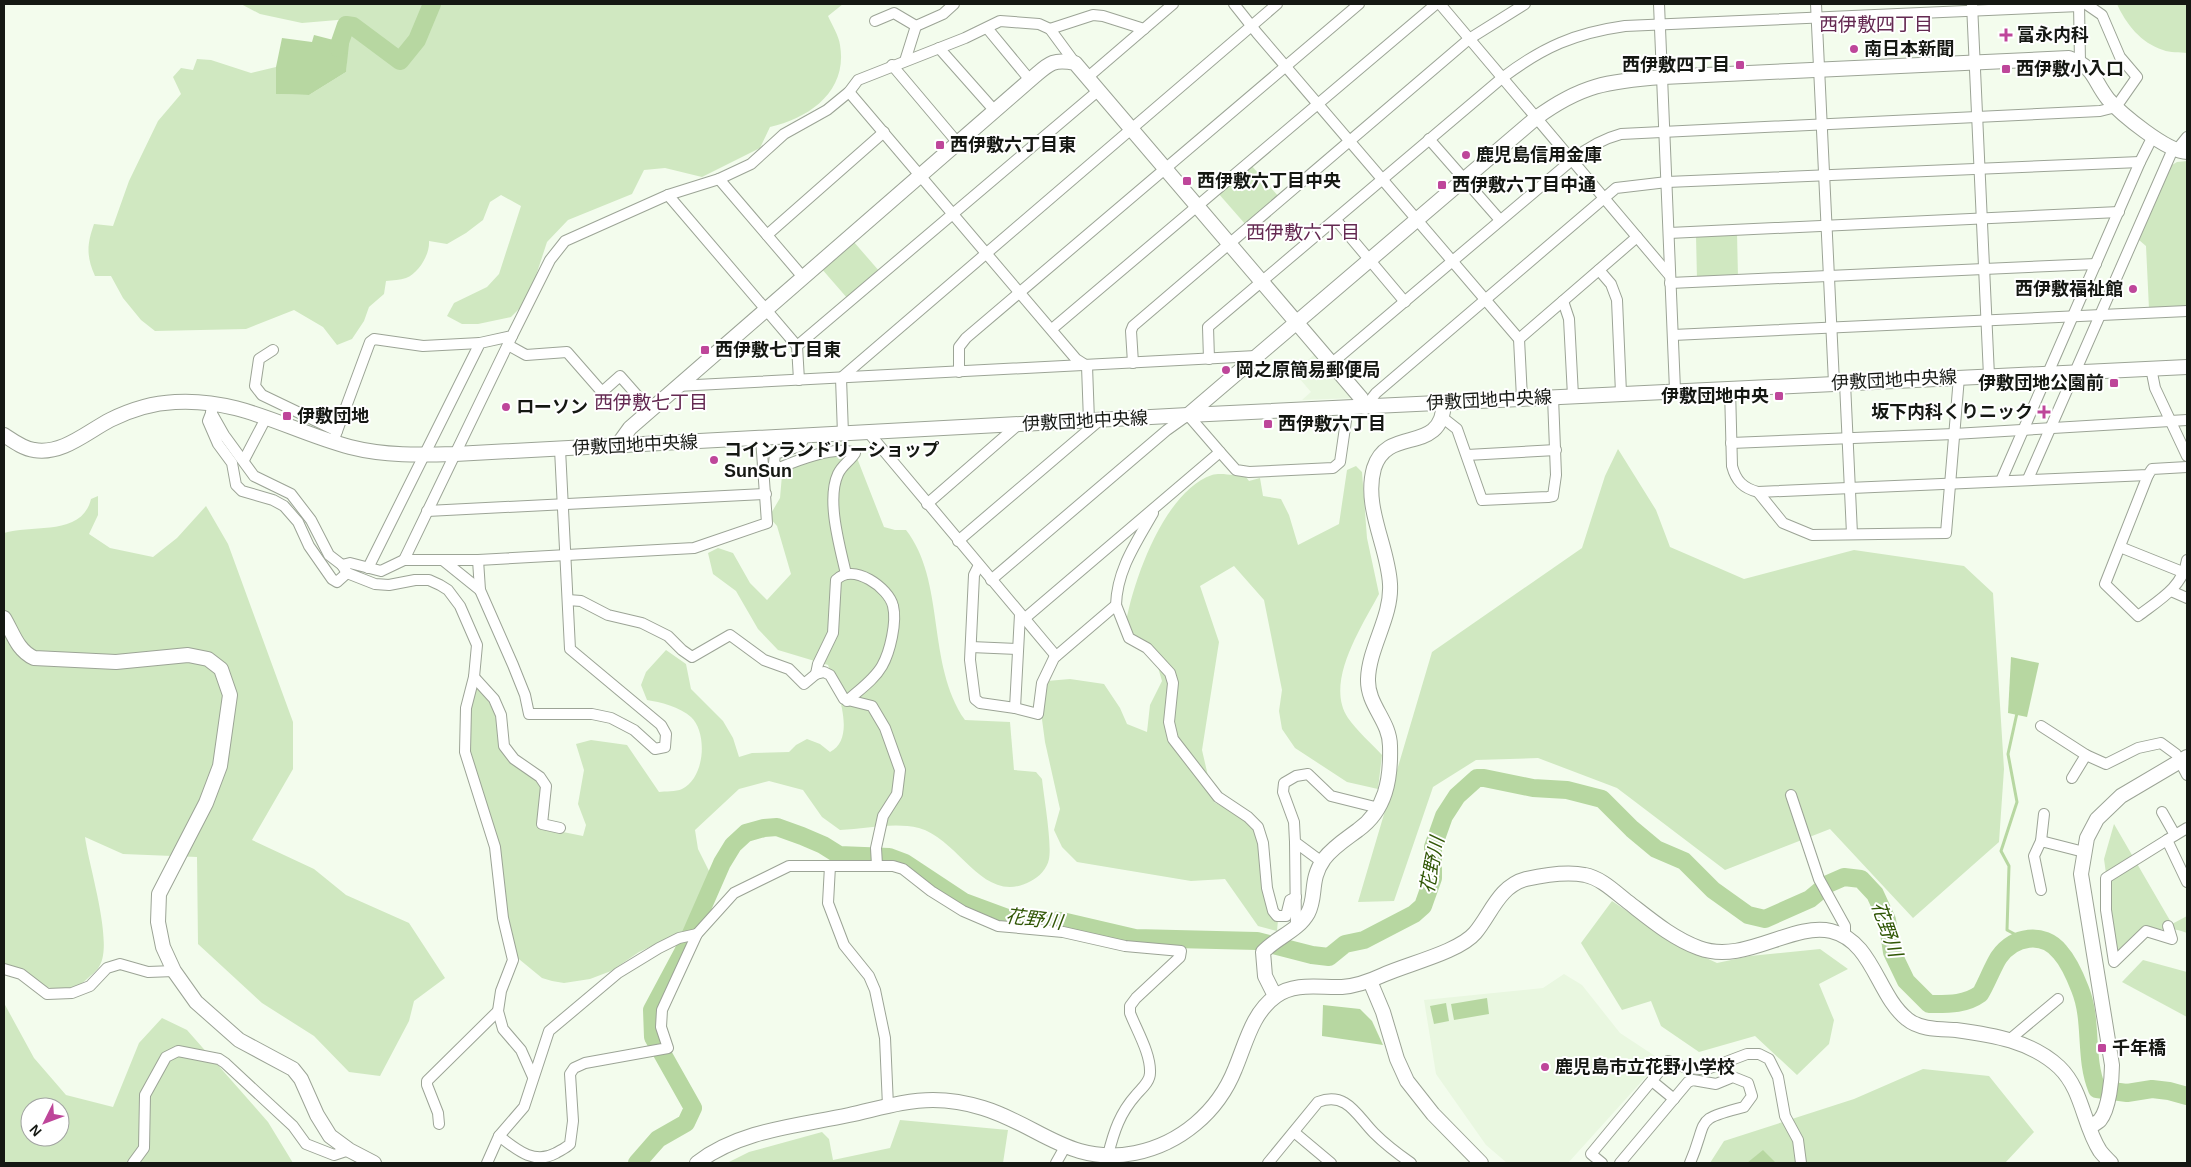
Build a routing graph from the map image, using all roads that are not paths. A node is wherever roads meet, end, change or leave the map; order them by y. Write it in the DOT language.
graph roads {
  1 [pos="954,4"];
  2 [pos="1173,4"];
  3 [pos="1234,4"];
  4 [pos="1277,4"];
  5 [pos="1359,4"];
  6 [pos="1436,4"];
  7 [pos="1440,4"];
  8 [pos="1525,4"];
  9 [pos="1659,4"];
  10 [pos="1816,4"];
  11 [pos="2082,5"];
  12 [pos="1972,8"];
  13 [pos="1817,18"];
  14 [pos="875,21"];
  15 [pos="1252,25"];
  16 [pos="1660,25"];
  17 [pos="916,26"];
  18 [pos="987,28"];
  19 [pos="1050,29"];
  20 [pos="1144,29"];
  21 [pos="1469,39"];
  22 [pos="939,48"];
  23 [pos="905,61"];
  24 [pos="1976,62"];
  25 [pos="2080,62"];
  26 [pos="1075,63"];
  27 [pos="892,65"];
  28 [pos="1286,66"];
  29 [pos="1819,70"];
  30 [pos="1088,77"];
  31 [pos="1662,77"];
  32 [pos="1502,78"];
  33 [pos="1030,80"];
  34 [pos="1098,90"];
  35 [pos="849,92"];
  36 [pos="1318,103"];
  37 [pos="2116,106"];
  38 [pos="994,110"];
  39 [pos="1978,116"];
  40 [pos="1536,118"];
  41 [pos="1821,124"];
  42 [pos="1132,130"];
  43 [pos="884,132"];
  44 [pos="1665,132"];
  45 [pos="2154,136"];
  46 [pos="2187,137"];
  47 [pos="1429,139"];
  48 [pos="957,142"];
  49 [pos="1351,142"];
  50 [pos="2173,149"];
  51 [pos="2187,152"];
  52 [pos="1572,160"];
  53 [pos="2140,162"];
  54 [pos="1980,168"];
  55 [pos="1166,169"];
  56 [pos="920,174"];
  57 [pos="1823,175"];
  58 [pos="719,179"];
  59 [pos="1383,180"];
  60 [pos="1464,180"];
  61 [pos="1667,182"];
  62 [pos="668,195"];
  63 [pos="1604,198"];
  64 [pos="1198,206"];
  65 [pos="2119,212"];
  66 [pos="953,214"];
  67 [pos="1982,219"];
  68 [pos="1336,220"];
  69 [pos="1417,220"];
  70 [pos="1500,220"];
  71 [pos="1826,227"];
  72 [pos="1669,233"];
  73 [pos="767,235"];
  74 [pos="1637,237"];
  75 [pos="1229,242"];
  76 [pos="987,252"];
  77 [pos="1370,260"];
  78 [pos="1453,261"];
  79 [pos="2096,264"];
  80 [pos="1599,270"];
  81 [pos="1984,270"];
  82 [pos="802,276"];
  83 [pos="1828,277"];
  84 [pos="1670,280"];
  85 [pos="1262,281"];
  86 [pos="1021,292"];
  87 [pos="1486,300"];
  88 [pos="1563,301"];
  89 [pos="1405,302"];
  90 [pos="765,309"];
  91 [pos="2187,311"];
  92 [pos="2100,315"];
  93 [pos="2073,316"];
  94 [pos="1986,320"];
  95 [pos="1297,322"];
  96 [pos="1831,327"];
  97 [pos="1052,329"];
  98 [pos="1673,335"];
  99 [pos="1519,339"];
  100 [pos="510,341"];
  101 [pos="480,343"];
  102 [pos="797,346"];
  103 [pos="273,350"];
  104 [pos="1256,356"];
  105 [pos="1209,359"];
  106 [pos="1133,363"];
  107 [pos="1332,363"];
  108 [pos="1087,366"];
  109 [pos="2187,367"];
  110 [pos="2151,368"];
  111 [pos="959,372"];
  112 [pos="2075,372"];
  113 [pos="2047,373"];
  114 [pos="1989,376"];
  115 [pos="1959,377"];
  116 [pos="841,378"];
  117 [pos="799,380"];
  118 [pos="1839,383"];
  119 [pos="677,386"];
  120 [pos="1730,388"];
  121 [pos="1675,390"];
  122 [pos="1622,393"];
  123 [pos="1573,396"];
  124 [pos="1553,397"];
  125 [pos="1522,398"];
  126 [pos="1444,402"];
  127 [pos="213,407"];
  128 [pos="1348,407"];
  129 [pos="1365,407"];
  130 [pos="650,410"];
  131 [pos="1188,415"];
  132 [pos="266,418"];
  133 [pos="1443,418"];
  134 [pos="2187,420"];
  135 [pos="1094,421"];
  136 [pos="2170,421"];
  137 [pos="1019,424"];
  138 [pos="2050,429"];
  139 [pos="2022,430"];
  140 [pos="868,432"];
  141 [pos="843,434"];
  142 [pos="1954,434"];
  143 [pos="4,436"];
  144 [pos="335,436"];
  145 [pos="805,436"];
  146 [pos="761,438"];
  147 [pos="1847,439"];
  148 [pos="1731,443"];
  149 [pos="617,446"];
  150 [pos="560,449"];
  151 [pos="1556,450"];
  152 [pos="1220,452"];
  153 [pos="455,454"];
  154 [pos="424,455"];
  155 [pos="1467,455"];
  156 [pos="2187,456"];
  157 [pos="244,460"];
  158 [pos="2187,467"];
  159 [pos="2148,475"];
  160 [pos="2028,479"];
  161 [pos="2001,481"];
  162 [pos="1949,483"];
  163 [pos="1850,488"];
  164 [pos="1758,492"];
  165 [pos="766,494"];
  166 [pos="927,504"];
  167 [pos="564,505"];
  168 [pos="1156,508"];
  169 [pos="427,511"];
  170 [pos="1852,534"];
  171 [pos="958,541"];
  172 [pos="2120,547"];
  173 [pos="566,555"];
  174 [pos="404,560"];
  175 [pos="478,560"];
  176 [pos="2187,560"];
  177 [pos="444,561"];
  178 [pos="979,565"];
  179 [pos="368,568"];
  180 [pos="344,569"];
  181 [pos="2185,573"];
  182 [pos="846,574"];
  183 [pos="992,580"];
  184 [pos="480,590"];
  185 [pos="2171,591"];
  186 [pos="2187,598"];
  187 [pos="568,600"];
  188 [pos="1116,604"];
  189 [pos="1022,616"];
  190 [pos="4,618"];
  191 [pos="971,647"];
  192 [pos="1017,649"];
  193 [pos="1056,656"];
  194 [pos="816,674"];
  195 [pos="474,676"];
  196 [pos="847,701"];
  197 [pos="1015,708"];
  198 [pos="2041,726"];
  199 [pos="2086,755"];
  200 [pos="2184,760"];
  201 [pos="2187,775"];
  202 [pos="2072,778"];
  203 [pos="1790,795"];
  204 [pos="1379,808"];
  205 [pos="2162,812"];
  206 [pos="2044,814"];
  207 [pos="560,828"];
  208 [pos="2187,828"];
  209 [pos="2171,837"];
  210 [pos="2040,841"];
  211 [pos="1296,842"];
  212 [pos="2084,852"];
  213 [pos="1322,862"];
  214 [pos="877,865"];
  215 [pos="830,866"];
  216 [pos="2187,882"];
  217 [pos="2042,890"];
  218 [pos="1296,897"];
  219 [pos="2168,926"];
  220 [pos="1296,928"];
  221 [pos="698,934"];
  222 [pos="1845,936"];
  223 [pos="4,969"];
  224 [pos="174,971"];
  225 [pos="1370,981"];
  226 [pos="1275,996"];
  227 [pos="2058,999"];
  228 [pos="498,1011"];
  229 [pos="2009,1040"];
  230 [pos="533,1077"];
  231 [pos="1652,1081"];
  232 [pos="1674,1099"];
  233 [pos="888,1106"];
  234 [pos="439,1124"];
  235 [pos="2090,1127"];
  236 [pos="1294,1132"];
  237 [pos="499,1136"];
  238 [pos="1065,1147"];
  239 [pos="349,1150"];
  240 [pos="1108,1155"];
  241 [pos="1398,1160"];
  242 [pos="133,1163"];
  243 [pos="374,1163"];
  244 [pos="487,1163"];
  245 [pos="697,1163"];
  246 [pos="1056,1163"];
  247 [pos="1268,1163"];
  248 [pos="1331,1163"];
  249 [pos="1411,1163"];
  250 [pos="1481,1163"];
  251 [pos="1602,1163"];
  252 [pos="1620,1163"];
  253 [pos="1690,1163"];
  254 [pos="1801,1163"];
  255 [pos="2111,1163"];
  1 -- 17 [label="street"];
  2 -- 20 [label="street"];
  3 -- 15 [label="street"];
  4 -- 15 [label="street"];
  5 -- 28 [label="street"];
  6 -- 36 [label="street"];
  7 -- 21 [label="street"];
  8 -- 21 [label="street"];
  9 -- 16 [label="street"];
  10 -- 13 [label="street"];
  11 -- 12 [label="street"];
  11 -- 25 [label="street"];
  11 -- 37 [label="street"];
  12 -- 13 [label="street"];
  12 -- 24 [label="street"];
  13 -- 16 [label="street"];
  13 -- 29 [label="street"];
  14 -- 17 [label="street"];
  15 -- 28 [label="street"];
  15 -- 42 [label="street"];
  16 -- 31 [label="street"];
  16 -- 32 [label="street"];
  17 -- 23 [label="street"];
  18 -- 19 [label="street"];
  18 -- 22 [label="street"];
  18 -- 33 [label="street"];
  19 -- 20 [label="street"];
  19 -- 26 [label="street"];
  20 -- 30 [label="street"];
  21 -- 32 [label="street"];
  21 -- 49 [label="street"];
  22 -- 23 [label="street"];
  22 -- 38 [label="street"];
  23 -- 27 [label="street"];
  24 -- 25 [label="street"];
  24 -- 29 [label="street"];
  24 -- 39 [label="street"];
  25 -- 37 [label="street"];
  26 -- 30 [label="street"];
  26 -- 33 [label="street"];
  27 -- 35 [label="street"];
  27 -- 48 [label="street"];
  28 -- 36 [label="street"];
  28 -- 55 [label="street"];
  29 -- 31 [label="street"];
  29 -- 41 [label="street"];
  30 -- 34 [label="street"];
  31 -- 40 [label="street"];
  31 -- 44 [label="street"];
  32 -- 40 [label="street"];
  32 -- 47 [label="street"];
  33 -- 38 [label="street"];
  34 -- 42 [label="street"];
  34 -- 66 [label="street"];
  35 -- 43 [label="street"];
  35 -- 58 [label="street"];
  36 -- 49 [label="street"];
  36 -- 64 [label="street"];
  37 -- 39 [label="street"];
  37 -- 45 [label="street"];
  38 -- 48 [label="street"];
  39 -- 41 [label="street"];
  39 -- 54 [label="street"];
  40 -- 52 [label="street"];
  40 -- 60 [label="street"];
  41 -- 44 [label="street"];
  41 -- 57 [label="street"];
  42 -- 55 [label="street"];
  42 -- 76 [label="street"];
  43 -- 56 [label="street"];
  43 -- 73 [label="street"];
  44 -- 52 [label="street"];
  44 -- 61 [label="street"];
  45 -- 50 [label="street"];
  45 -- 53 [label="street"];
  46 -- 50 [label="street"];
  47 -- 59 [label="street"];
  47 -- 60 [label="street"];
  48 -- 56 [label="street"];
  49 -- 59 [label="street"];
  49 -- 75 [label="street"];
  50 -- 51 [label="street"];
  50 -- 92 [label="street"];
  52 -- 63 [label="street"];
  52 -- 70 [label="street"];
  53 -- 54 [label="street"];
  53 -- 65 [label="street"];
  54 -- 57 [label="street"];
  54 -- 67 [label="street"];
  55 -- 64 [label="street"];
  55 -- 86 [label="street"];
  56 -- 66 [label="street"];
  56 -- 82 [label="street"];
  57 -- 61 [label="street"];
  57 -- 71 [label="street"];
  58 -- 62 [label="street"];
  58 -- 73 [label="street"];
  59 -- 68 [label="street"];
  59 -- 69 [label="street"];
  60 -- 69 [label="street"];
  60 -- 70 [label="street"];
  61 -- 63 [label="street"];
  61 -- 72 [label="street"];
  62 -- 90 [label="street"];
  62 -- 100 [label="street"];
  63 -- 74 [label="street"];
  63 -- 87 [label="street"];
  64 -- 75 [label="street"];
  64 -- 97 [label="street"];
  65 -- 67 [label="street"];
  65 -- 79 [label="street"];
  66 -- 76 [label="street"];
  66 -- 102 [label="street"];
  67 -- 71 [label="street"];
  67 -- 81 [label="street"];
  68 -- 77 [label="street"];
  68 -- 85 [label="street"];
  69 -- 77 [label="street"];
  69 -- 78 [label="street"];
  70 -- 78 [label="street"];
  71 -- 72 [label="street"];
  71 -- 83 [label="street"];
  72 -- 84 [label="street"];
  73 -- 82 [label="street"];
  74 -- 80 [label="street"];
  74 -- 84 [label="street"];
  75 -- 85 [label="street"];
  75 -- 106 [label="street"];
  76 -- 86 [label="street"];
  76 -- 116 [label="street"];
  77 -- 89 [label="street"];
  77 -- 95 [label="street"];
  78 -- 87 [label="street"];
  78 -- 89 [label="street"];
  79 -- 81 [label="street"];
  79 -- 93 [label="street"];
  80 -- 88 [label="street"];
  80 -- 122 [label="street"];
  81 -- 83 [label="street"];
  81 -- 94 [label="street"];
  82 -- 90 [label="street"];
  83 -- 84 [label="street"];
  83 -- 96 [label="street"];
  84 -- 98 [label="street"];
  85 -- 95 [label="street"];
  85 -- 105 [label="street"];
  86 -- 97 [label="street"];
  86 -- 111 [label="street"];
  87 -- 99 [label="street"];
  87 -- 129 [label="street"];
  88 -- 99 [label="street"];
  88 -- 123 [label="street"];
  89 -- 107 [label="street"];
  90 -- 102 [label="street"];
  90 -- 119 [label="street"];
  91 -- 92 [label="street"];
  92 -- 93 [label="street"];
  92 -- 112 [label="street"];
  93 -- 94 [label="street"];
  93 -- 113 [label="street"];
  94 -- 96 [label="street"];
  94 -- 114 [label="street"];
  95 -- 104 [label="street"];
  95 -- 107 [label="street"];
  96 -- 98 [label="street"];
  96 -- 118 [label="street"];
  97 -- 108 [label="street"];
  98 -- 121 [label="street"];
  99 -- 125 [label="street"];
  100 -- 101 [label="street"];
  100 -- 130 [label="street"];
  100 -- 153 [label="street"];
  101 -- 144 [label="street"];
  101 -- 154 [label="street"];
  102 -- 117 [label="street"];
  103 -- 144 [label="street"];
  104 -- 105 [label="street"];
  104 -- 131 [label="street"];
  105 -- 106 [label="street"];
  106 -- 108 [label="street"];
  107 -- 129 [label="street"];
  108 -- 111 [label="street"];
  108 -- 135 [label="street"];
  109 -- 110 [label="street, 伊敷団地中央線"];
  110 -- 112 [label="street, 伊敷団地中央線"];
  110 -- 136 [label="street"];
  111 -- 116 [label="street"];
  112 -- 113 [label="street, 伊敷団地中央線"];
  112 -- 138 [label="street"];
  113 -- 114 [label="street, 伊敷団地中央線"];
  113 -- 139 [label="street"];
  114 -- 115 [label="street, 伊敷団地中央線"];
  115 -- 118 [label="street, 伊敷団地中央線"];
  115 -- 142 [label="street"];
  116 -- 117 [label="street"];
  116 -- 141 [label="street"];
  117 -- 119 [label="street"];
  118 -- 120 [label="street, 伊敷団地中央線"];
  118 -- 147 [label="street"];
  119 -- 130 [label="street"];
  120 -- 121 [label="street, 伊敷団地中央線"];
  120 -- 148 [label="street"];
  121 -- 122 [label="street, 伊敷団地中央線"];
  122 -- 123 [label="street, 伊敷団地中央線"];
  123 -- 124 [label="street, 伊敷団地中央線"];
  124 -- 125 [label="street, 伊敷団地中央線"];
  124 -- 151 [label="street"];
  125 -- 126 [label="street, 伊敷団地中央線"];
  126 -- 129 [label="street, 伊敷団地中央線"];
  126 -- 133 [label="street"];
  127 -- 132 [label="street, 伊敷団地中央線"];
  127 -- 143 [label="street, 伊敷団地中央線"];
  127 -- 157 [label="street"];
  127 -- 180 [label="street"];
  128 -- 129 [label="street, 伊敷団地中央線"];
  128 -- 131 [label="street, 伊敷団地中央線"];
  128 -- 152 [label="street"];
  130 -- 149 [label="street"];
  131 -- 135 [label="street, 伊敷団地中央線"];
  131 -- 152 [label="street"];
  131 -- 183 [label="street"];
  132 -- 144 [label="street, 伊敷団地中央線"];
  132 -- 157 [label="street"];
  133 -- 155 [label="street"];
  133 -- 204 [label="street"];
  134 -- 136 [label="street"];
  135 -- 137 [label="street, 伊敷団地中央線"];
  135 -- 171 [label="street"];
  136 -- 138 [label="street"];
  136 -- 156 [label="street"];
  137 -- 140 [label="street, 伊敷団地中央線"];
  137 -- 166 [label="street"];
  138 -- 139 [label="street"];
  138 -- 160 [label="street"];
  139 -- 142 [label="street"];
  139 -- 161 [label="street"];
  140 -- 141 [label="street, 伊敷団地中央線"];
  140 -- 166 [label="street"];
  141 -- 145 [label="street, 伊敷団地中央線"];
  142 -- 147 [label="street"];
  142 -- 162 [label="street"];
  144 -- 154 [label="street, 伊敷団地中央線"];
  145 -- 146 [label="street, 伊敷団地中央線"];
  145 -- 182 [label="street"];
  146 -- 149 [label="street, 伊敷団地中央線"];
  146 -- 165 [label="street"];
  147 -- 148 [label="street"];
  147 -- 163 [label="street"];
  148 -- 164 [label="street"];
  149 -- 150 [label="street, 伊敷団地中央線"];
  150 -- 153 [label="street, 伊敷団地中央線"];
  150 -- 167 [label="street"];
  151 -- 155 [label="street"];
  151 -- 155 [label="street"];
  152 -- 168 [label="street"];
  153 -- 154 [label="street, 伊敷団地中央線"];
  153 -- 169 [label="street"];
  154 -- 179 [label="street"];
  157 -- 180 [label="street"];
  158 -- 159 [label="street"];
  159 -- 160 [label="street"];
  159 -- 172 [label="street"];
  160 -- 161 [label="street"];
  161 -- 162 [label="street"];
  162 -- 163 [label="street"];
  162 -- 170 [label="street"];
  163 -- 164 [label="street"];
  163 -- 170 [label="street"];
  164 -- 170 [label="street"];
  165 -- 167 [label="street"];
  165 -- 173 [label="street"];
  166 -- 171 [label="street"];
  167 -- 169 [label="street"];
  167 -- 173 [label="street"];
  168 -- 188 [label="street"];
  168 -- 189 [label="street"];
  169 -- 174 [label="street"];
  171 -- 178 [label="street"];
  172 -- 181 [label="street"];
  172 -- 185 [label="street"];
  173 -- 175 [label="street"];
  173 -- 187 [label="street"];
  174 -- 177 [label="street"];
  174 -- 179 [label="street"];
  175 -- 177 [label="street"];
  175 -- 184 [label="street"];
  176 -- 181 [label="street"];
  177 -- 184 [label="street"];
  178 -- 183 [label="street"];
  178 -- 191 [label="street"];
  179 -- 180 [label="street"];
  180 -- 195 [label="street"];
  181 -- 185 [label="street"];
  182 -- 194 [label="street"];
  182 -- 196 [label="street"];
  183 -- 189 [label="street"];
  184 -- 187 [label="street"];
  185 -- 186 [label="street"];
  187 -- 194 [label="street"];
  188 -- 193 [label="street"];
  188 -- 218 [label="street"];
  189 -- 192 [label="street"];
  189 -- 193 [label="street"];
  190 -- 224 [label="street"];
  191 -- 192 [label="street"];
  191 -- 197 [label="street"];
  192 -- 197 [label="street"];
  193 -- 197 [label="street"];
  194 -- 196 [label="street"];
  195 -- 207 [label="street"];
  195 -- 228 [label="street"];
  196 -- 214 [label="street"];
  198 -- 199 [label="street"];
  199 -- 200 [label="street"];
  199 -- 202 [label="street"];
  200 -- 201 [label="street"];
  200 -- 212 [label="street"];
  203 -- 222 [label="street"];
  204 -- 211 [label="street"];
  204 -- 213 [label="street"];
  205 -- 209 [label="street"];
  206 -- 210 [label="street"];
  208 -- 209 [label="street"];
  209 -- 216 [label="street"];
  209 -- 219 [label="street"];
  210 -- 212 [label="street"];
  210 -- 217 [label="street"];
  211 -- 213 [label="street"];
  211 -- 218 [label="street"];
  212 -- 235 [label="street"];
  213 -- 220 [label="street"];
  214 -- 215 [label="street"];
  214 -- 240 [label="street"];
  215 -- 221 [label="street"];
  215 -- 233 [label="street"];
  218 -- 220 [label="street"];
  220 -- 226 [label="street"];
  221 -- 230 [label="street"];
  221 -- 237 [label="street"];
  222 -- 225 [label="street"];
  222 -- 229 [label="street"];
  223 -- 224 [label="street"];
  224 -- 239 [label="street"];
  225 -- 226 [label="street"];
  225 -- 250 [label="street"];
  226 -- 240 [label="street"];
  227 -- 229 [label="street"];
  228 -- 230 [label="street"];
  228 -- 234 [label="street"];
  229 -- 235 [label="street"];
  230 -- 237 [label="street"];
  231 -- 232 [label="street"];
  231 -- 251 [label="street"];
  231 -- 254 [label="street"];
  232 -- 252 [label="street"];
  232 -- 253 [label="street"];
  233 -- 238 [label="street"];
  233 -- 245 [label="street"];
  235 -- 255 [label="street"];
  236 -- 241 [label="street"];
  236 -- 247 [label="street"];
  236 -- 248 [label="street"];
  237 -- 244 [label="street"];
  238 -- 240 [label="street"];
  238 -- 246 [label="street"];
  239 -- 242 [label="street"];
  239 -- 243 [label="street"];
  241 -- 249 [label="street"];
}
